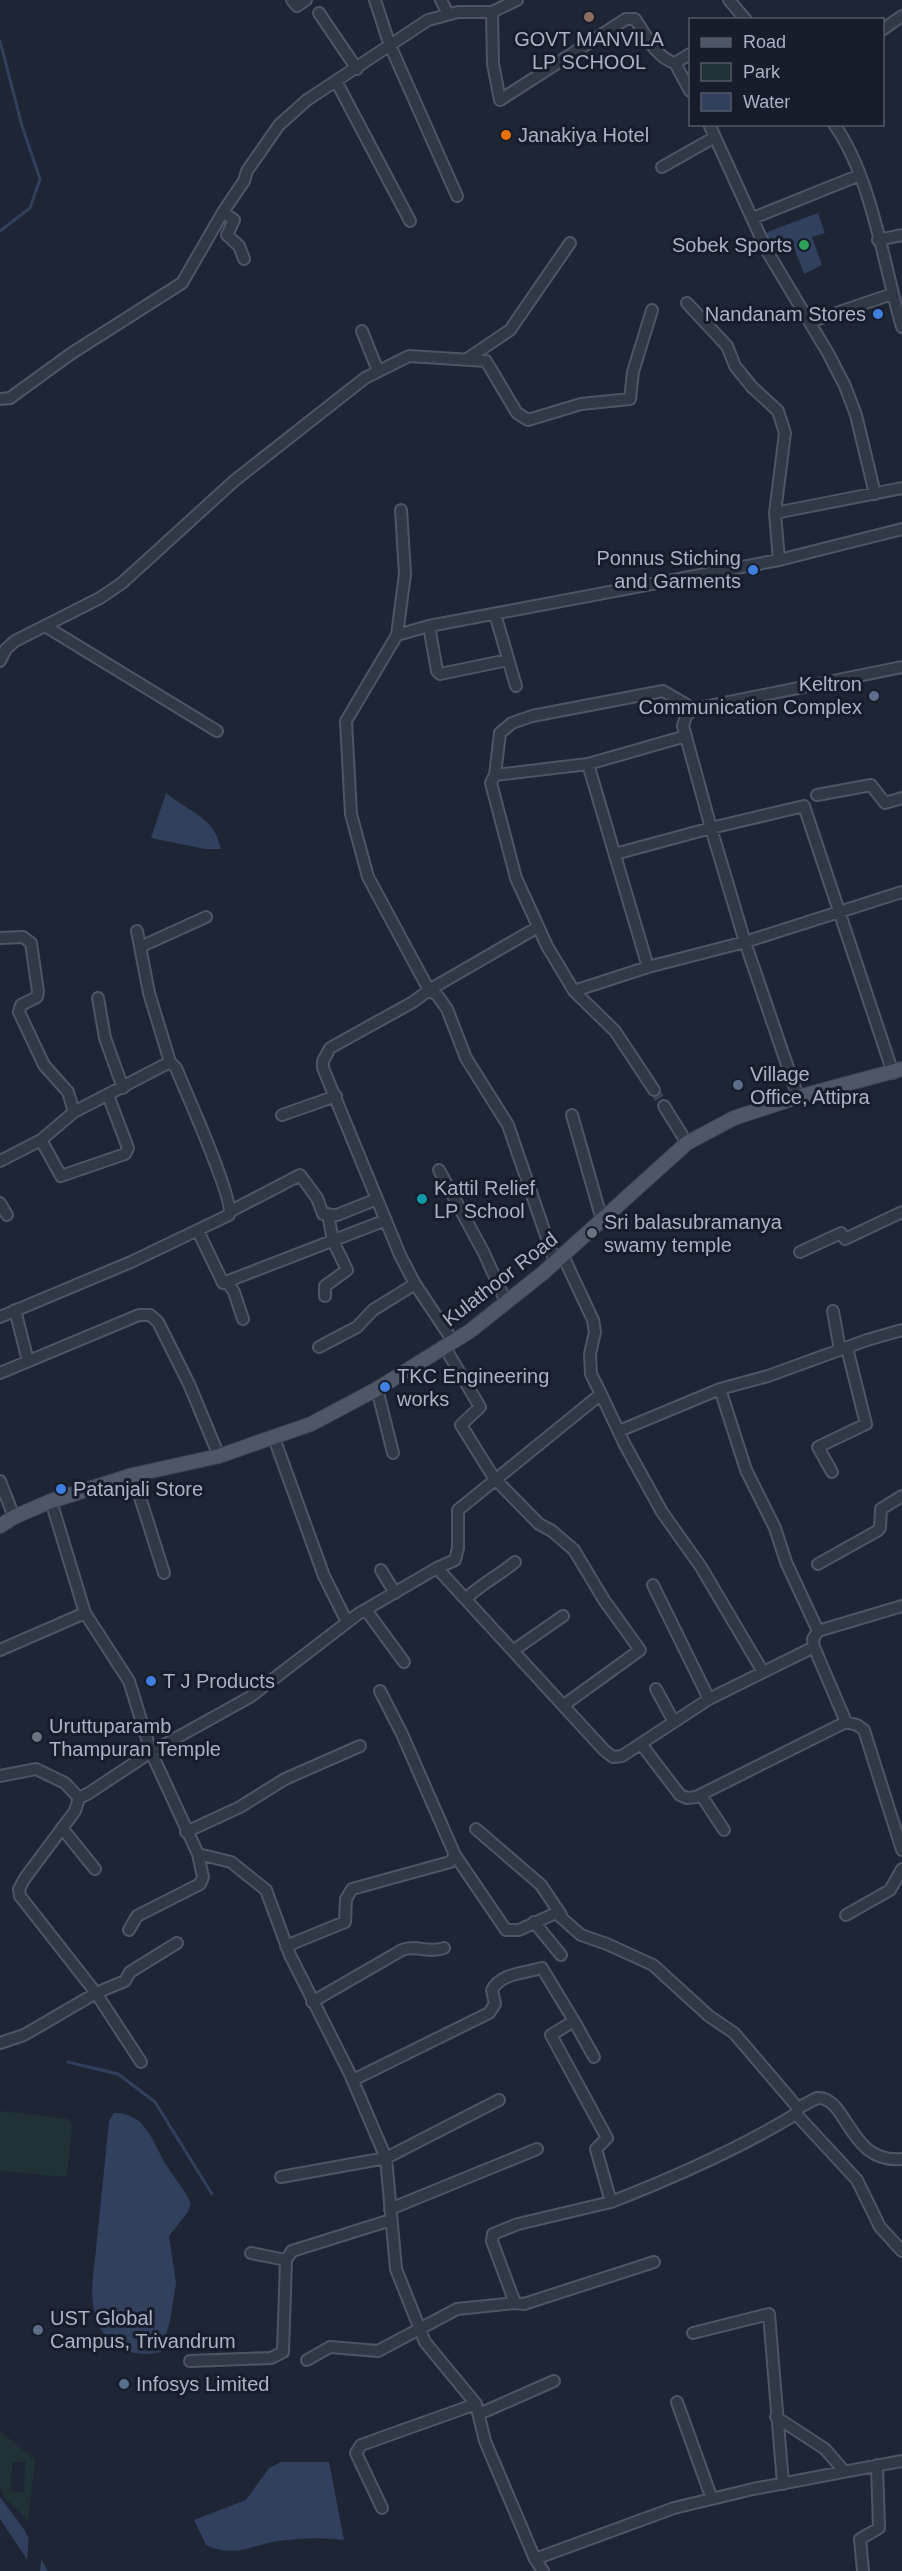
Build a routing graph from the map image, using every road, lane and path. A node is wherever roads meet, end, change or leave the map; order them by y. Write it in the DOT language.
graph roads {
  1 [pos="292,0"];
  2 [pos="306,0"];
  3 [pos="375,0"];
  4 [pos="441,0"];
  5 [pos="517,0"];
  6 [pos="729,0"];
  7 [pos="492,12"];
  8 [pos="319,13"];
  9 [pos="448,14"];
  10 [pos="902,16"];
  11 [pos="742,18"];
  12 [pos="884,29"];
  13 [pos="389,43"];
  14 [pos="689,55"];
  15 [pos="675,63"];
  16 [pos="357,69"];
  17 [pos="336,81"];
  18 [pos="689,89"];
  19 [pos="710,126"];
  20 [pos="835,126"];
  21 [pos="715,136"];
  22 [pos="662,167"];
  23 [pos="860,175"];
  24 [pos="458,196"];
  25 [pos="223,212"];
  26 [pos="753,218"];
  27 [pos="410,221"];
  28 [pos="902,235"];
  29 [pos="878,240"];
  30 [pos="570,243"];
  31 [pos="244,258"];
  32 [pos="892,294"];
  33 [pos="687,303"];
  34 [pos="652,310"];
  35 [pos="810,322"];
  36 [pos="902,327"];
  37 [pos="362,331"];
  38 [pos="467,359"];
  39 [pos="378,371"];
  40 [pos="0,399"];
  41 [pos="902,488"];
  42 [pos="875,494"];
  43 [pos="401,510"];
  44 [pos="775,513"];
  45 [pos="902,529"];
  46 [pos="779,560"];
  47 [pos="495,614"];
  48 [pos="45,626"];
  49 [pos="429,626"];
  50 [pos="397,635"];
  51 [pos="508,660"];
  52 [pos="0,661"];
  53 [pos="902,668"];
  54 [pos="516,686"];
  55 [pos="694,709"];
  56 [pos="216,731"];
  57 [pos="686,736"];
  58 [pos="588,764"];
  59 [pos="495,775"];
  60 [pos="817,795"];
  61 [pos="902,798"];
  62 [pos="711,828"];
  63 [pos="615,854"];
  64 [pos="902,892"];
  65 [pos="838,912"];
  66 [pos="206,917"];
  67 [pos="538,927"];
  68 [pos="137,932"];
  69 [pos="0,938"];
  70 [pos="745,942"];
  71 [pos="140,947"];
  72 [pos="648,967"];
  73 [pos="429,990"];
  74 [pos="573,991"];
  75 [pos="98,998"];
  76 [pos="170,1062"];
  77 [pos="898,1071"];
  78 [pos="123,1088"];
  79 [pos="654,1090"];
  80 [pos="108,1095"];
  81 [pos="336,1096"];
  82 [pos="798,1097"];
  83 [pos="664,1106"];
  84 [pos="74,1112"];
  85 [pos="282,1115"];
  86 [pos="572,1115"];
  87 [pos="41,1140"];
  88 [pos="687,1143"];
  89 [pos="0,1161"];
  90 [pos="439,1170"];
  91 [pos="377,1199"];
  92 [pos="0,1203"];
  93 [pos="231,1211"];
  94 [pos="902,1212"];
  95 [pos="327,1214"];
  96 [pos="7,1215"];
  97 [pos="386,1220"];
  98 [pos="602,1220"];
  99 [pos="198,1231"];
  100 [pos="333,1241"];
  101 [pos="800,1252"];
  102 [pos="559,1259"];
  103 [pos="227,1282"];
  104 [pos="415,1284"];
  105 [pos="325,1296"];
  106 [pos="506,1302"];
  107 [pos="15,1310"];
  108 [pos="833,1311"];
  109 [pos="0,1317"];
  110 [pos="243,1319"];
  111 [pos="902,1330"];
  112 [pos="449,1344"];
  113 [pos="319,1347"];
  114 [pos="844,1349"];
  115 [pos="28,1361"];
  116 [pos="0,1373"];
  117 [pos="377,1389"];
  118 [pos="720,1389"];
  119 [pos="601,1394"];
  120 [pos="619,1431"];
  121 [pos="274,1438"];
  122 [pos="393,1453"];
  123 [pos="219,1456"];
  124 [pos="832,1472"];
  125 [pos="133,1475"];
  126 [pos="494,1478"];
  127 [pos="0,1481"];
  128 [pos="902,1496"];
  129 [pos="51,1501"];
  130 [pos="14,1517"];
  131 [pos="0,1526"];
  132 [pos="515,1562"];
  133 [pos="818,1564"];
  134 [pos="437,1568"];
  135 [pos="381,1570"];
  136 [pos="164,1573"];
  137 [pos="653,1584"];
  138 [pos="395,1593"];
  139 [pos="466,1599"];
  140 [pos="902,1606"];
  141 [pos="366,1610"];
  142 [pos="85,1613"];
  143 [pos="563,1616"];
  144 [pos="347,1622"];
  145 [pos="818,1631"];
  146 [pos="814,1647"];
  147 [pos="0,1650"];
  148 [pos="514,1650"];
  149 [pos="404,1662"];
  150 [pos="763,1672"];
  151 [pos="656,1689"];
  152 [pos="380,1691"];
  153 [pos="709,1699"];
  154 [pos="564,1705"];
  155 [pos="674,1722"];
  156 [pos="846,1722"];
  157 [pos="641,1744"];
  158 [pos="360,1746"];
  159 [pos="151,1752"];
  160 [pos="0,1776"];
  161 [pos="701,1795"];
  162 [pos="79,1798"];
  163 [pos="62,1828"];
  164 [pos="476,1829"];
  165 [pos="724,1830"];
  166 [pos="186,1832"];
  167 [pos="902,1850"];
  168 [pos="198,1854"];
  169 [pos="455,1855"];
  170 [pos="95,1869"];
  171 [pos="902,1869"];
  172 [pos="846,1915"];
  173 [pos="561,1916"];
  174 [pos="534,1922"];
  175 [pos="129,1930"];
  176 [pos="177,1943"];
  177 [pos="286,1946"];
  178 [pos="444,1948"];
  179 [pos="561,1955"];
  180 [pos="96,1993"];
  181 [pos="312,2002"];
  182 [pos="574,2021"];
  183 [pos="0,2043"];
  184 [pos="594,2057"];
  185 [pos="141,2062"];
  186 [pos="353,2080"];
  187 [pos="499,2100"];
  188 [pos="797,2111"];
  189 [pos="537,2149"];
  190 [pos="386,2158"];
  191 [pos="902,2159"];
  192 [pos="281,2177"];
  193 [pos="610,2202"];
  194 [pos="391,2214"];
  195 [pos="902,2251"];
  196 [pos="251,2253"];
  197 [pos="286,2260"];
  198 [pos="654,2262"];
  199 [pos="515,2303"];
  200 [pos="420,2329"];
  201 [pos="693,2332"];
  202 [pos="307,2360"];
  203 [pos="190,2361"];
  204 [pos="554,2381"];
  205 [pos="677,2402"];
  206 [pos="478,2409"];
  207 [pos="776,2417"];
  208 [pos="902,2461"];
  209 [pos="878,2465"];
  210 [pos="844,2471"];
  211 [pos="783,2484"];
  212 [pos="712,2499"];
  213 [pos="382,2508"];
  214 [pos="535,2559"];
  215 [pos="543,2571"];
  216 [pos="863,2571"];
  1 -- 2 [label="street"];
  3 -- 13 [label="street"];
  4 -- 9 [label="street"];
  5 -- 7 [label="street"];
  6 -- 11 [label="street"];
  7 -- 9 [label="street"];
  7 -- 15 [label="street"];
  8 -- 16 [label="street"];
  9 -- 13 [label="street"];
  10 -- 12 [label="street"];
  13 -- 16 [label="street"];
  13 -- 24 [label="street"];
  14 -- 15 [label="street"];
  15 -- 18 [label="street"];
  16 -- 17 [label="street"];
  17 -- 25 [label="street"];
  17 -- 27 [label="street"];
  19 -- 21 [label="street"];
  20 -- 23 [label="street"];
  21 -- 22 [label="street"];
  21 -- 26 [label="street"];
  23 -- 26 [label="street"];
  23 -- 29 [label="street"];
  25 -- 31 [label="street"];
  25 -- 40 [label="street"];
  26 -- 35 [label="street"];
  28 -- 29 [label="street"];
  29 -- 32 [label="street"];
  30 -- 38 [label="street"];
  32 -- 35 [label="street"];
  32 -- 36 [label="street"];
  33 -- 44 [label="street"];
  34 -- 38 [label="street"];
  35 -- 42 [label="street"];
  37 -- 39 [label="street"];
  38 -- 39 [label="street"];
  39 -- 48 [label="street"];
  41 -- 42 [label="street"];
  42 -- 44 [label="street"];
  43 -- 50 [label="street"];
  44 -- 46 [label="street"];
  45 -- 46 [label="street"];
  46 -- 47 [label="street"];
  47 -- 49 [label="street"];
  47 -- 51 [label="street"];
  48 -- 52 [label="street"];
  48 -- 56 [label="street"];
  49 -- 50 [label="street"];
  49 -- 51 [label="street"];
  50 -- 73 [label="street"];
  51 -- 54 [label="street"];
  53 -- 55 [label="street"];
  55 -- 57 [label="street"];
  55 -- 59 [label="street"];
  57 -- 58 [label="street"];
  57 -- 62 [label="street"];
  58 -- 59 [label="street"];
  58 -- 63 [label="street"];
  59 -- 67 [label="street"];
  60 -- 61 [label="street"];
  62 -- 63 [label="street"];
  62 -- 65 [label="street"];
  62 -- 70 [label="street"];
  63 -- 72 [label="street"];
  64 -- 65 [label="street"];
  65 -- 70 [label="street"];
  65 -- 77 [label="street"];
  66 -- 71 [label="street"];
  67 -- 73 [label="street"];
  67 -- 74 [label="street"];
  68 -- 71 [label="street"];
  69 -- 84 [label="street"];
  70 -- 72 [label="street"];
  70 -- 82 [label="street"];
  71 -- 76 [label="street"];
  72 -- 74 [label="street"];
  73 -- 81 [label="street"];
  73 -- 102 [label="street"];
  74 -- 79 [label="street"];
  75 -- 78 [label="street"];
  76 -- 78 [label="street"];
  76 -- 93 [label="street"];
  77 -- 82 [label="main road, Kulathoor Road"];
  78 -- 80 [label="street"];
  80 -- 84 [label="street"];
  80 -- 87 [label="street"];
  81 -- 85 [label="street"];
  81 -- 91 [label="street"];
  82 -- 88 [label="main road, Kulathoor Road"];
  83 -- 88 [label="street"];
  84 -- 87 [label="street"];
  86 -- 98 [label="street"];
  87 -- 89 [label="street"];
  88 -- 98 [label="main road, Kulathoor Road"];
  90 -- 106 [label="street"];
  91 -- 95 [label="street"];
  91 -- 97 [label="street"];
  92 -- 96 [label="street"];
  93 -- 95 [label="street"];
  93 -- 99 [label="street"];
  94 -- 101 [label="street"];
  95 -- 100 [label="street"];
  97 -- 100 [label="street"];
  97 -- 104 [label="street"];
  98 -- 102 [label="main road, Kulathoor Road"];
  99 -- 103 [label="street"];
  99 -- 107 [label="street"];
  100 -- 103 [label="street"];
  100 -- 105 [label="street"];
  102 -- 106 [label="main road, Kulathoor Road"];
  102 -- 119 [label="street"];
  103 -- 110 [label="street"];
  104 -- 112 [label="street"];
  104 -- 113 [label="street"];
  106 -- 112 [label="main road, Kulathoor Road"];
  107 -- 109 [label="street"];
  107 -- 115 [label="street"];
  108 -- 114 [label="street"];
  111 -- 114 [label="street"];
  112 -- 117 [label="main road, Kulathoor Road"];
  112 -- 126 [label="street"];
  114 -- 118 [label="street"];
  114 -- 124 [label="street"];
  115 -- 116 [label="street"];
  115 -- 123 [label="street"];
  117 -- 121 [label="main road, Kulathoor Road"];
  117 -- 122 [label="street"];
  118 -- 120 [label="street"];
  118 -- 145 [label="street"];
  119 -- 120 [label="street"];
  119 -- 126 [label="street"];
  120 -- 150 [label="street"];
  121 -- 123 [label="main road, Kulathoor Road"];
  121 -- 144 [label="street"];
  123 -- 125 [label="main road, Kulathoor Road"];
  125 -- 129 [label="main road, Kulathoor Road"];
  125 -- 136 [label="street"];
  126 -- 134 [label="street"];
  126 -- 154 [label="street"];
  127 -- 130 [label="street"];
  128 -- 133 [label="street"];
  129 -- 130 [label="main road, Kulathoor Road"];
  129 -- 142 [label="street"];
  130 -- 131 [label="main road, Kulathoor Road"];
  132 -- 139 [label="street"];
  134 -- 138 [label="street"];
  134 -- 139 [label="street"];
  135 -- 138 [label="street"];
  137 -- 153 [label="street"];
  138 -- 141 [label="street"];
  139 -- 148 [label="street"];
  140 -- 145 [label="street"];
  141 -- 144 [label="street"];
  141 -- 149 [label="street"];
  142 -- 147 [label="street"];
  142 -- 159 [label="street"];
  143 -- 148 [label="street"];
  144 -- 159 [label="street"];
  145 -- 146 [label="street"];
  146 -- 150 [label="street"];
  146 -- 156 [label="street"];
  148 -- 154 [label="street"];
  150 -- 153 [label="street"];
  151 -- 155 [label="street"];
  152 -- 169 [label="street"];
  153 -- 155 [label="street"];
  154 -- 157 [label="street"];
  155 -- 157 [label="street"];
  156 -- 161 [label="street"];
  156 -- 167 [label="street"];
  157 -- 161 [label="street"];
  158 -- 166 [label="street"];
  159 -- 162 [label="street"];
  159 -- 166 [label="street"];
  160 -- 162 [label="street"];
  161 -- 165 [label="street"];
  162 -- 163 [label="street"];
  163 -- 170 [label="street"];
  163 -- 180 [label="street"];
  164 -- 173 [label="street"];
  166 -- 168 [label="street"];
  168 -- 175 [label="street"];
  168 -- 177 [label="street"];
  169 -- 174 [label="street"];
  169 -- 177 [label="street"];
  171 -- 172 [label="street"];
  173 -- 174 [label="street"];
  173 -- 188 [label="street"];
  174 -- 179 [label="street"];
  176 -- 180 [label="street"];
  177 -- 181 [label="street"];
  178 -- 181 [label="street"];
  180 -- 183 [label="street"];
  180 -- 185 [label="street"];
  181 -- 186 [label="street"];
  182 -- 184 [label="street"];
  182 -- 186 [label="street"];
  182 -- 193 [label="street"];
  186 -- 190 [label="street"];
  187 -- 190 [label="street"];
  188 -- 191 [label="street"];
  188 -- 193 [label="street"];
  188 -- 195 [label="street"];
  189 -- 194 [label="street"];
  190 -- 192 [label="street"];
  190 -- 194 [label="street"];
  193 -- 199 [label="street"];
  194 -- 197 [label="street"];
  194 -- 200 [label="street"];
  196 -- 197 [label="street"];
  197 -- 203 [label="street"];
  198 -- 199 [label="street"];
  199 -- 200 [label="street"];
  200 -- 202 [label="street"];
  200 -- 206 [label="street"];
  201 -- 207 [label="street"];
  204 -- 206 [label="street"];
  205 -- 212 [label="street"];
  206 -- 213 [label="street"];
  206 -- 214 [label="street"];
  207 -- 210 [label="street"];
  207 -- 211 [label="street"];
  208 -- 209 [label="street"];
  209 -- 210 [label="street"];
  209 -- 216 [label="street"];
  210 -- 211 [label="street"];
  211 -- 212 [label="street"];
  212 -- 214 [label="street"];
  214 -- 215 [label="street"];
}
